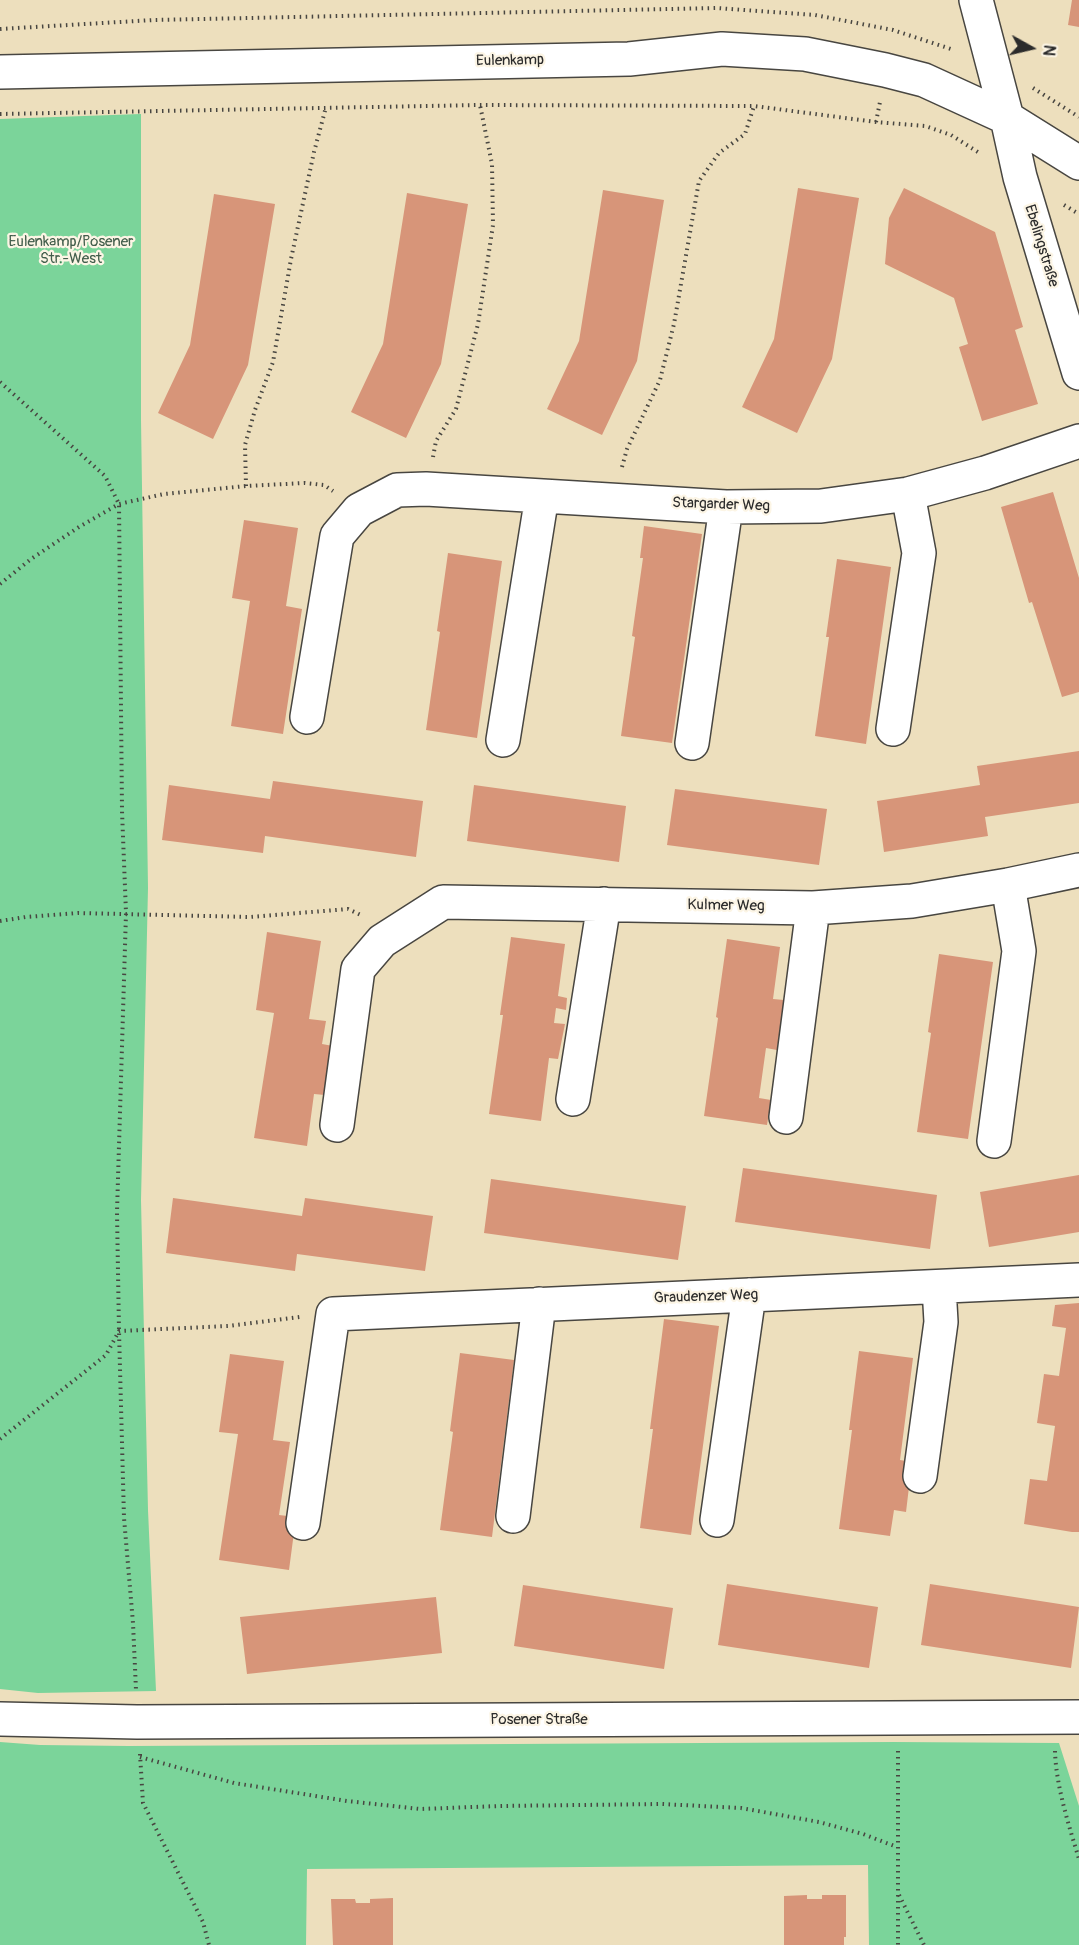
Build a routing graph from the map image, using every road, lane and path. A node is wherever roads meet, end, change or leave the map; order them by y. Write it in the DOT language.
graph roads {
  1 [pos="976,0"];
  2 [pos="0,29"];
  3 [pos="992,61"];
  4 [pos="0,72"];
  5 [pos="480,105"];
  6 [pos="754,106"];
  7 [pos="326,107"];
  8 [pos="0,114"];
  9 [pos="1007,118"];
  10 [pos="1079,163"];
  11 [pos="1020,177"];
  12 [pos="1079,373"];
  13 [pos="0,382"];
  14 [pos="1079,441"];
  15 [pos="246,486"];
  16 [pos="426,489"];
  17 [pos="908,494"];
  18 [pos="542,496"];
  19 [pos="613,500"];
  20 [pos="119,504"];
  21 [pos="726,507"];
  22 [pos="359,510"];
  23 [pos="0,584"];
  24 [pos="307,717"];
  25 [pos="893,729"];
  26 [pos="503,740"];
  27 [pos="692,743"];
  28 [pos="1079,870"];
  29 [pos="1008,885"];
  30 [pos="604,904"];
  31 [pos="813,908"];
  32 [pos="126,914"];
  33 [pos="0,921"];
  34 [pos="382,941"];
  35 [pos="573,1099"];
  36 [pos="786,1117"];
  37 [pos="337,1125"];
  38 [pos="994,1141"];
  39 [pos="1079,1280"];
  40 [pos="939,1287"];
  41 [pos="749,1295"];
  42 [pos="539,1304"];
  43 [pos="333,1314"];
  44 [pos="119,1331"];
  45 [pos="0,1439"];
  46 [pos="920,1476"];
  47 [pos="513,1516"];
  48 [pos="717,1520"];
  49 [pos="303,1523"];
  50 [pos="1066,1717"];
  51 [pos="898,1718"];
  52 [pos="0,1719"];
  53 [pos="137,1722"];
  54 [pos="140,1757"];
  55 [pos="897,1847"];
  56 [pos="1079,1860"];
  57 [pos="897,1891"];
  58 [pos="209,1945"];
  59 [pos="898,1945"];
  60 [pos="924,1945"];
  1 -- 3 [label="street, Ebelingstraße"];
  2 -- 3 [label="path"];
  3 -- 9 [label="street, Ebelingstraße"];
  4 -- 9 [label="street, Eulenkamp"];
  5 -- 6 [label="path"];
  5 -- 7 [label="path"];
  5 -- 16 [label="path"];
  6 -- 11 [label="path"];
  6 -- 19 [label="path"];
  7 -- 8 [label="path"];
  7 -- 15 [label="path"];
  9 -- 10 [label="street, Eulenkamp"];
  9 -- 11 [label="street, Ebelingstraße"];
  11 -- 12 [label="street, Ebelingstraße"];
  13 -- 20 [label="path"];
  14 -- 17 [label="street, Stargarder Weg"];
  15 -- 20 [label="path"];
  15 -- 22 [label="path"];
  16 -- 18 [label="street, Stargarder Weg"];
  16 -- 22 [label="street, Stargarder Weg"];
  17 -- 21 [label="street, Stargarder Weg"];
  17 -- 25 [label="street"];
  18 -- 19 [label="street, Stargarder Weg"];
  18 -- 26 [label="street"];
  19 -- 21 [label="street, Stargarder Weg"];
  20 -- 23 [label="path"];
  20 -- 32 [label="path"];
  21 -- 27 [label="street"];
  22 -- 24 [label="street"];
  28 -- 29 [label="street, Kulmer Weg"];
  29 -- 31 [label="street, Kulmer Weg"];
  29 -- 38 [label="street"];
  30 -- 31 [label="street, Kulmer Weg"];
  30 -- 34 [label="street, Kulmer Weg"];
  30 -- 35 [label="street"];
  31 -- 36 [label="street"];
  32 -- 33 [label="path"];
  32 -- 34 [label="path"];
  32 -- 44 [label="path"];
  34 -- 37 [label="street, Kulmer Weg"];
  39 -- 40 [label="street, Graudenzer Weg"];
  40 -- 41 [label="street, Graudenzer Weg"];
  40 -- 46 [label="street"];
  41 -- 42 [label="street, Graudenzer Weg"];
  41 -- 48 [label="street"];
  42 -- 43 [label="street, Graudenzer Weg"];
  42 -- 47 [label="street"];
  43 -- 44 [label="path"];
  43 -- 49 [label="street"];
  44 -- 45 [label="path"];
  44 -- 53 [label="path"];
  50 -- 51 [label="street, Posener Straße"];
  50 -- 56 [label="path"];
  51 -- 53 [label="street, Posener Straße"];
  51 -- 55 [label="path"];
  52 -- 53 [label="street, Posener Straße"];
  53 -- 54 [label="path"];
  54 -- 55 [label="path"];
  54 -- 58 [label="path"];
  55 -- 57 [label="path"];
  57 -- 59 [label="path"];
  57 -- 60 [label="path"];
}
